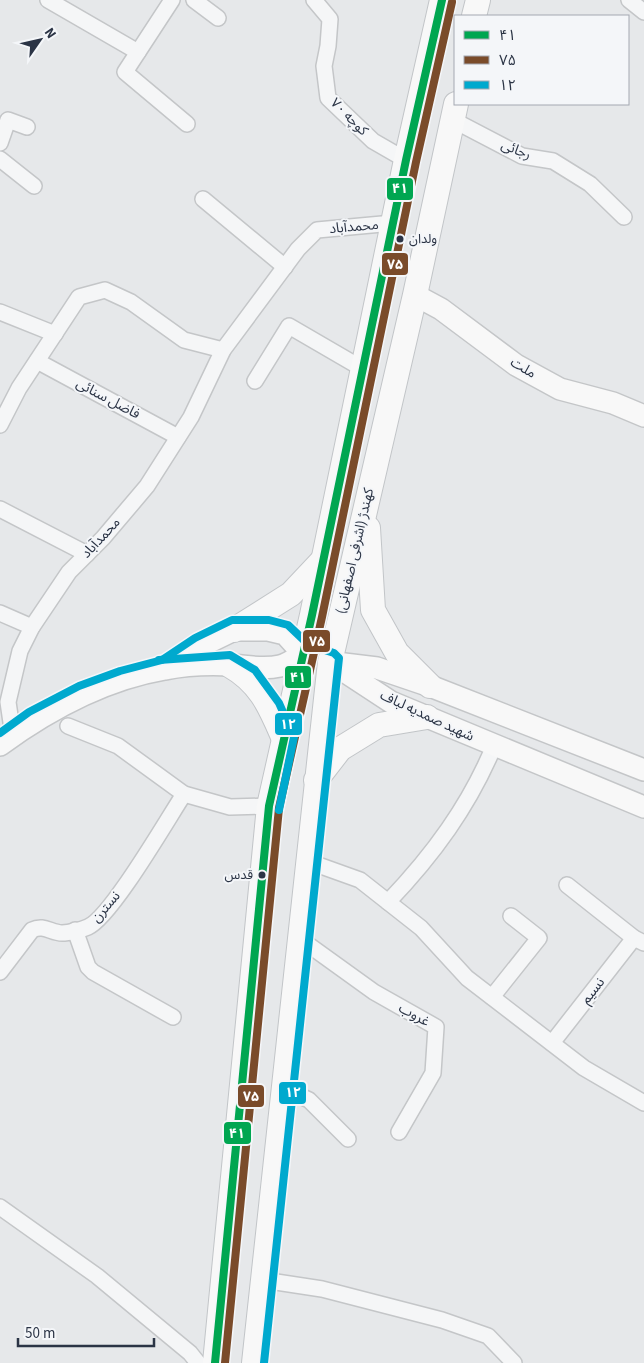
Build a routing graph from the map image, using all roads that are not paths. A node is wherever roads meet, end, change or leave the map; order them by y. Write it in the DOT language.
graph roads {
  1 [pos="48,0"];
  2 [pos="172,0"];
  3 [pos="194,0"];
  4 [pos="314,0"];
  5 [pos="442,0"];
  6 [pos="478,0"];
  7 [pos="629,0"];
  8 [pos="644,12"];
  9 [pos="474,15"];
  10 [pos="218,18"];
  11 [pos="138,52"];
  12 [pos="454,112"];
  13 [pos="187,124"];
  14 [pos="27,127"];
  15 [pos="0,143"];
  16 [pos="0,159"];
  17 [pos="406,160"];
  18 [pos="34,186"];
  19 [pos="203,199"];
  20 [pos="624,217"];
  21 [pos="393,223"];
  22 [pos="285,267"];
  23 [pos="415,295"];
  24 [pos="0,312"];
  25 [pos="55,334"];
  26 [pos="223,350"];
  27 [pos="37,361"];
  28 [pos="363,369"];
  29 [pos="256,382"];
  30 [pos="643,414"];
  31 [pos="0,425"];
  32 [pos="178,437"];
  33 [pos="366,502"];
  34 [pos="0,509"];
  35 [pos="87,554"];
  36 [pos="324,560"];
  37 [pos="0,613"];
  38 [pos="32,627"];
  39 [pos="234,630"];
  40 [pos="304,654"];
  41 [pos="330,662"];
  42 [pos="229,665"];
  43 [pos="166,669"];
  44 [pos="430,686"];
  45 [pos="426,717"];
  46 [pos="68,726"];
  47 [pos="558,736"];
  48 [pos="284,739"];
  49 [pos="6,741"];
  50 [pos="494,746"];
  51 [pos="548,768"];
  52 [pos="644,770"];
  53 [pos="316,780"];
  54 [pos="184,794"];
  55 [pos="269,806"];
  56 [pos="644,807"];
  57 [pos="307,861"];
  58 [pos="567,885"];
  59 [pos="388,902"];
  60 [pos="511,916"];
  61 [pos="75,930"];
  62 [pos="299,938"];
  63 [pos="639,941"];
  64 [pos="0,972"];
  65 [pos="492,997"];
  66 [pos="173,1017"];
  67 [pos="552,1043"];
  68 [pos="283,1088"];
  69 [pos="644,1103"];
  70 [pos="399,1132"];
  71 [pos="348,1139"];
  72 [pos="0,1207"];
  73 [pos="263,1280"];
  74 [pos="198,1363"];
  75 [pos="215,1363"];
  76 [pos="254,1363"];
  77 [pos="514,1363"];
  1 -- 11 [label="street"];
  2 -- 11 [label="street"];
  3 -- 10 [label="street"];
  4 -- 17 [label="street, کوچه ۷۰"];
  5 -- 17 [label="main road, کهندژ (اشرفی اصفهانی)"];
  6 -- 9 [label="main road"];
  7 -- 8 [label="street"];
  11 -- 13 [label="street"];
  12 -- 20 [label="street, رجائی"];
  12 -- 23 [label="main road, کهندژ (اشرفی اصفهانی)"];
  14 -- 15 [label="street"];
  16 -- 18 [label="street"];
  17 -- 21 [label="main road, کهندژ (اشرفی اصفهانی)"];
  19 -- 22 [label="street"];
  21 -- 22 [label="street, محمدآباد"];
  21 -- 28 [label="main road, کهندژ (اشرفی اصفهانی)"];
  22 -- 26 [label="street, محمدآباد"];
  23 -- 30 [label="main road, ملت"];
  23 -- 33 [label="main road, کهندژ (اشرفی اصفهانی)"];
  24 -- 25 [label="street"];
  25 -- 26 [label="street"];
  25 -- 27 [label="street"];
  26 -- 32 [label="street, محمدآباد"];
  27 -- 31 [label="street"];
  27 -- 32 [label="street, فاضل سنائی"];
  28 -- 29 [label="street"];
  28 -- 36 [label="main road, کهندژ (اشرفی اصفهانی)"];
  32 -- 35 [label="street, محمدآباد"];
  33 -- 41 [label="main road, کهندژ (اشرفی اصفهانی)"];
  33 -- 44 [label="main road"];
  34 -- 35 [label="street"];
  35 -- 38 [label="street, محمدآباد"];
  36 -- 39 [label="main road"];
  36 -- 40 [label="main road, کهندژ (اشرفی اصفهانی)"];
  37 -- 38 [label="street"];
  38 -- 49 [label="street, محمدآباد"];
  39 -- 40 [label="main road"];
  39 -- 43 [label="main road"];
  40 -- 41 [label="main road"];
  40 -- 42 [label="main road"];
  40 -- 48 [label="main road, کهندژ (اشرفی اصفهانی)"];
  41 -- 44 [label="main road, شهید صمدیه لباف"];
  41 -- 45 [label="main road, شهید صمدیه لباف"];
  41 -- 53 [label="main road, کهندژ (اشرفی اصفهانی)"];
  42 -- 43 [label="main road"];
  42 -- 48 [label="main road"];
  43 -- 49 [label="main road"];
  44 -- 47 [label="main road, شهید صمدیه لباف"];
  45 -- 50 [label="main road, شهید صمدیه لباف"];
  45 -- 53 [label="main road"];
  46 -- 54 [label="street"];
  47 -- 51 [label="main road"];
  47 -- 52 [label="main road, شهید صمدیه لباف"];
  48 -- 55 [label="main road, کهندژ (اشرفی اصفهانی)"];
  50 -- 51 [label="main road, شهید صمدیه لباف"];
  50 -- 59 [label="street"];
  51 -- 56 [label="main road, شهید صمدیه لباف"];
  53 -- 57 [label="main road, کهندژ (اشرفی اصفهانی)"];
  54 -- 55 [label="street"];
  54 -- 61 [label="street, نسترن"];
  55 -- 75 [label="main road, کهندژ (اشرفی اصفهانی)"];
  57 -- 59 [label="street"];
  57 -- 62 [label="main road, کهندژ (اشرفی اصفهانی)"];
  58 -- 63 [label="street"];
  59 -- 65 [label="street"];
  60 -- 65 [label="street"];
  61 -- 64 [label="street, نسترن"];
  61 -- 66 [label="street"];
  62 -- 68 [label="main road, کهندژ (اشرفی اصفهانی)"];
  62 -- 70 [label="street, غروب"];
  63 -- 67 [label="street, نسیم"];
  65 -- 67 [label="street"];
  67 -- 69 [label="street"];
  68 -- 71 [label="street"];
  68 -- 73 [label="main road, کهندژ (اشرفی اصفهانی)"];
  72 -- 74 [label="street"];
  73 -- 76 [label="main road, کهندژ (اشرفی اصفهانی)"];
  73 -- 77 [label="street"];
}
